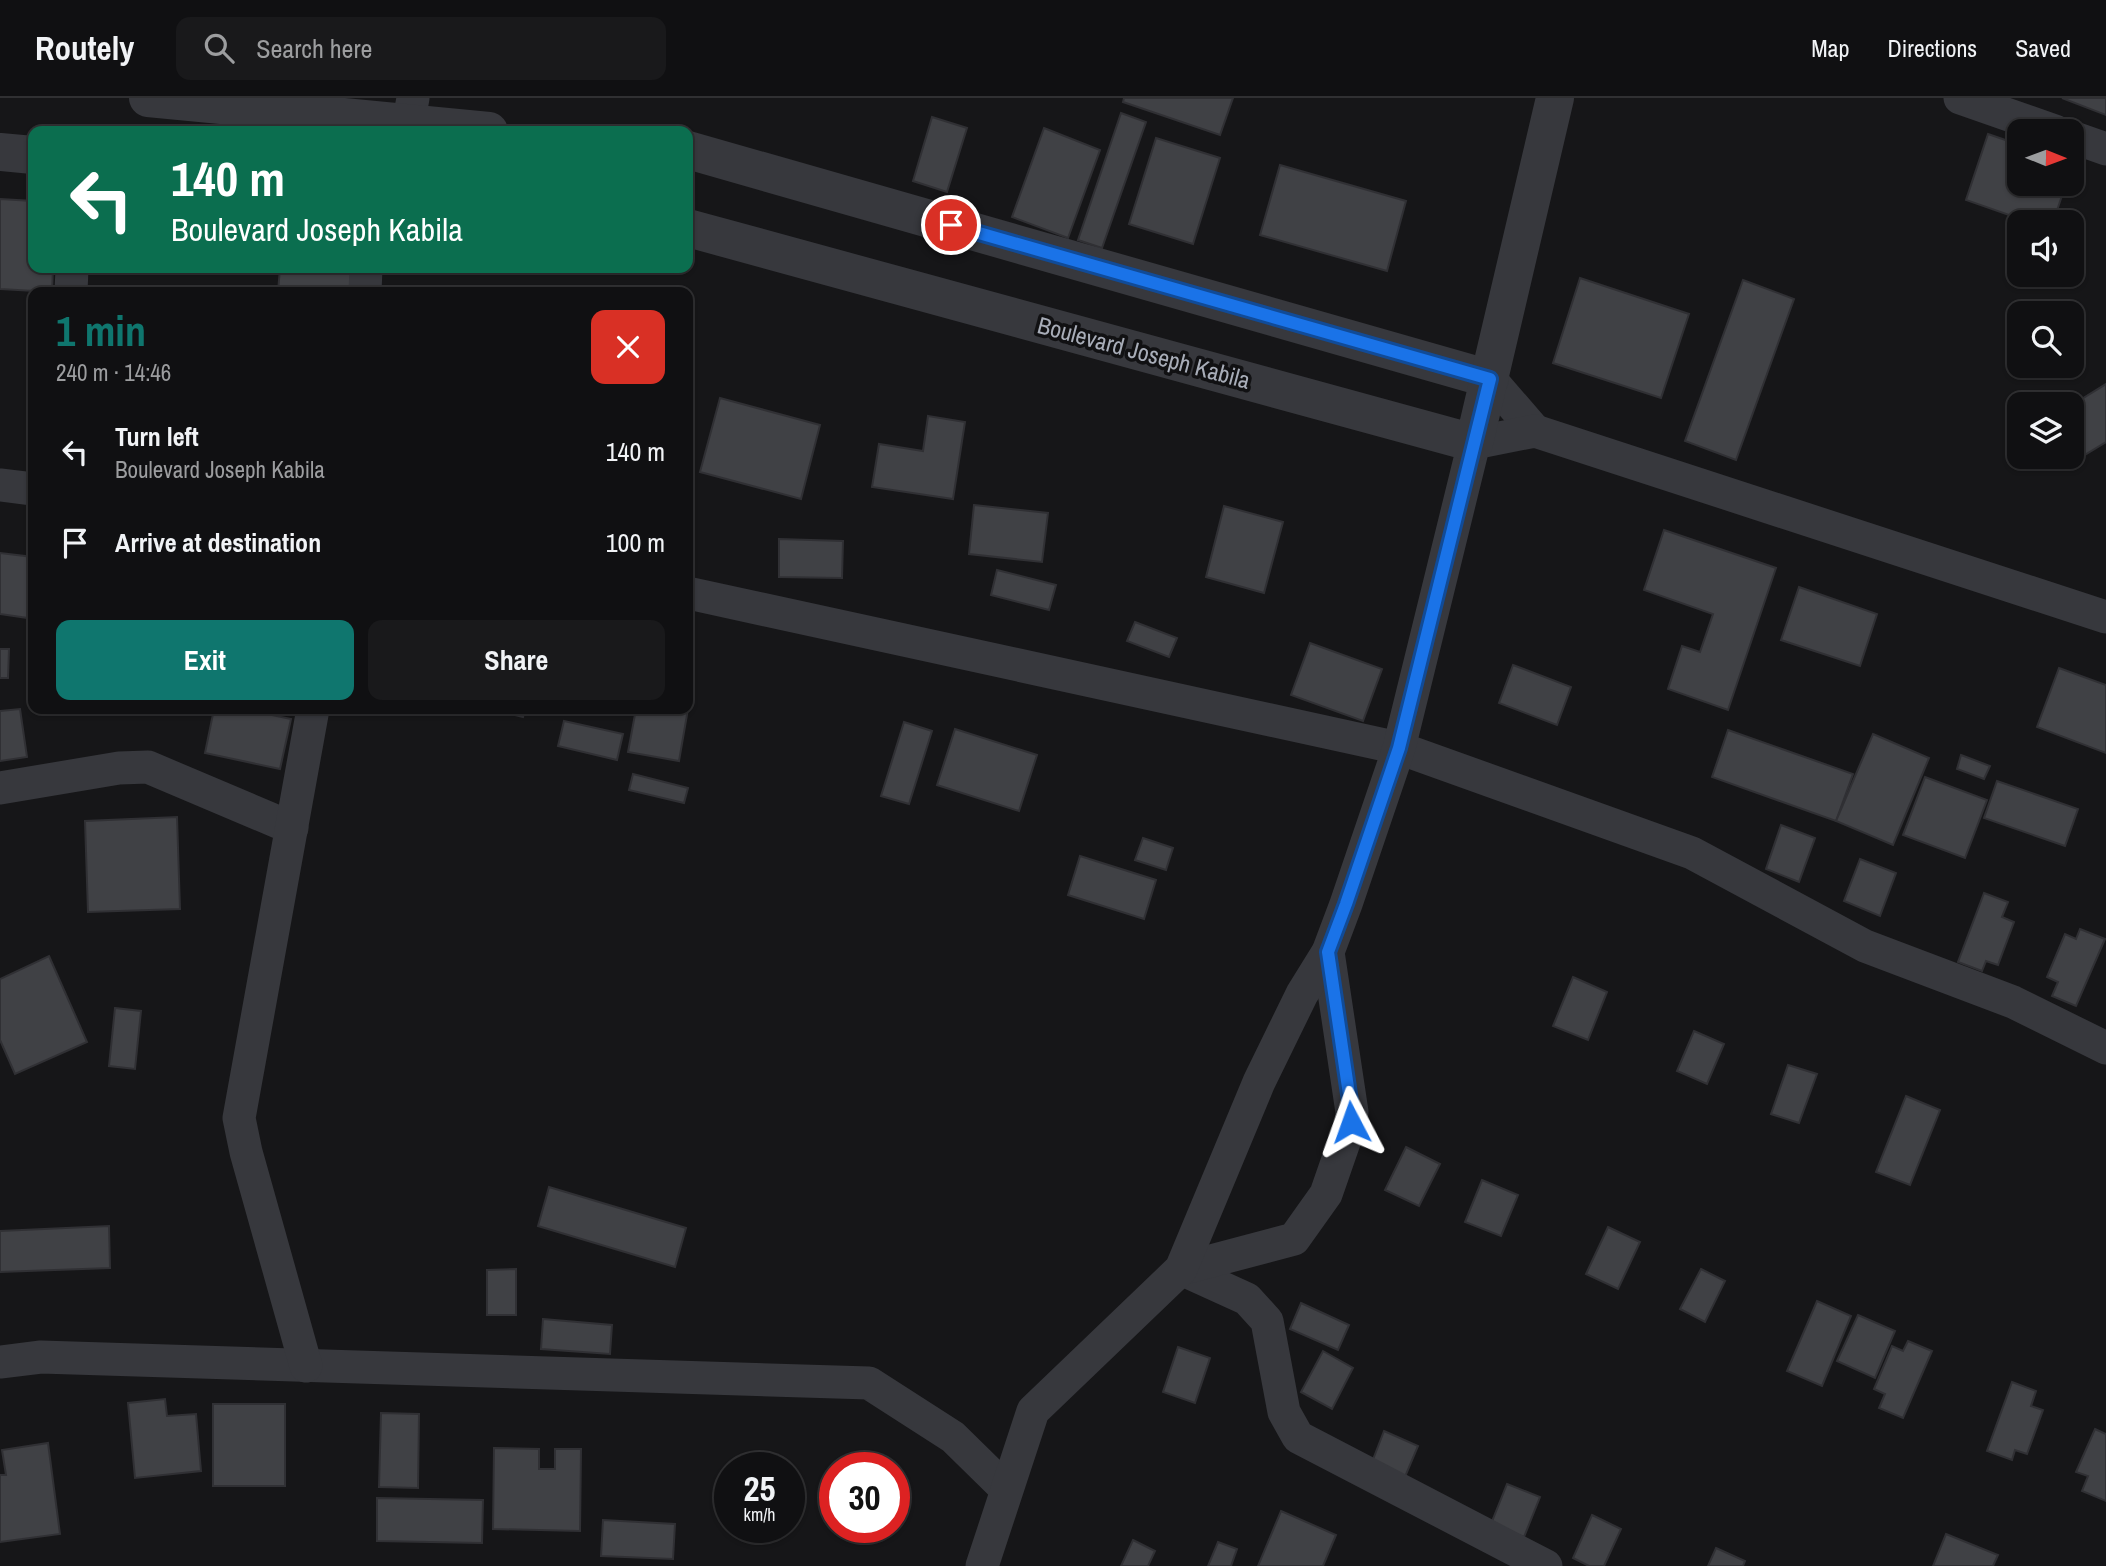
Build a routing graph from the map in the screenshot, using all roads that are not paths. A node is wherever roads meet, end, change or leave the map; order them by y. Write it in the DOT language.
graph roads {
  1 [pos="148,98"];
  2 [pos="1555,98"];
  3 [pos="1960,98"];
  4 [pos="410,118"];
  5 [pos="2020,119"];
  6 [pos="459,126"];
  7 [pos="2084,141"];
  8 [pos="2106,149"];
  9 [pos="693,151"];
  10 [pos="0,152"];
  11 [pos="28,155"];
  12 [pos="693,229"];
  13 [pos="1490,379"];
  14 [pos="1535,431"];
  15 [pos="1474,443"];
  16 [pos="0,485"];
  17 [pos="28,488"];
  18 [pos="693,594"];
  19 [pos="2106,617"];
  20 [pos="312,714"];
  21 [pos="1399,748"];
  22 [pos="0,788"];
  23 [pos="292,828"];
  24 [pos="1328,952"];
  25 [pos="2106,1048"];
  26 [pos="1181,1269"];
  27 [pos="0,1362"];
  28 [pos="306,1366"];
  29 [pos="1006,1489"];
  30 [pos="982,1566"];
  31 [pos="1546,1566"];
  1 -- 4 [label="street"];
  2 -- 13 [label="street"];
  3 -- 5 [label="street"];
  4 -- 6 [label="street"];
  7 -- 8 [label="street"];
  9 -- 13 [label="street"];
  10 -- 11 [label="street"];
  12 -- 15 [label="street, Boulevard Joseph Kabila"];
  13 -- 14 [label="street"];
  13 -- 15 [label="street"];
  14 -- 15 [label="street, Boulevard Joseph Kabila"];
  14 -- 19 [label="street"];
  15 -- 21 [label="street"];
  16 -- 17 [label="street"];
  18 -- 21 [label="street"];
  20 -- 23 [label="street"];
  21 -- 24 [label="street"];
  21 -- 25 [label="street"];
  22 -- 23 [label="street"];
  23 -- 28 [label="street"];
  24 -- 26 [label="street"];
  24 -- 26 [label="street"];
  26 -- 29 [label="street"];
  26 -- 31 [label="street"];
  27 -- 28 [label="street"];
  28 -- 29 [label="street"];
  29 -- 30 [label="street"];
}
